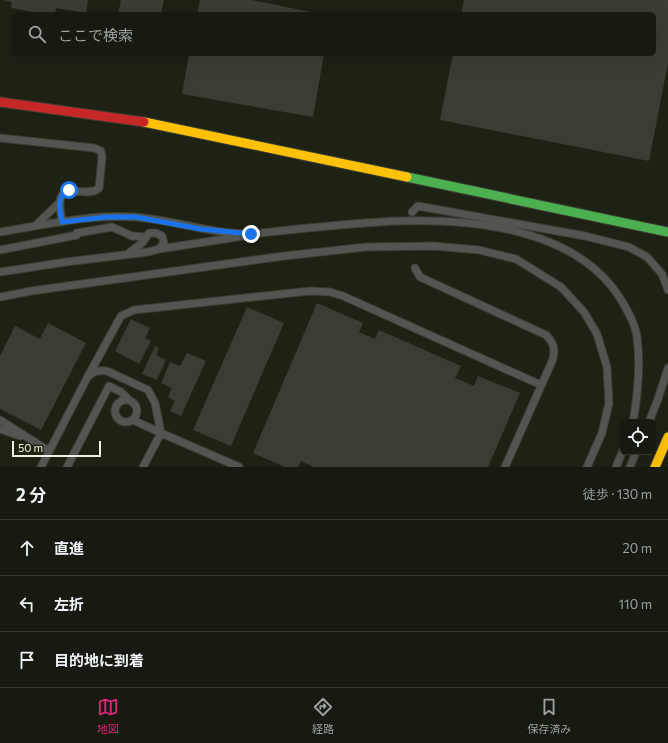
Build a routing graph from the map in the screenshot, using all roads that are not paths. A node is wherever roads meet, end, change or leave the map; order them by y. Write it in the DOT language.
graph roads {
  1 [pos="0,102"];
  2 [pos="0,138"];
  3 [pos="60,202"];
  4 [pos="412,212"];
  5 [pos="62,222"];
  6 [pos="35,226"];
  7 [pos="287,230"];
  8 [pos="0,232"];
  9 [pos="668,232"];
  10 [pos="146,237"];
  11 [pos="159,249"];
  12 [pos="0,250"];
  13 [pos="129,254"];
  14 [pos="415,268"];
  15 [pos="0,272"];
  16 [pos="668,290"];
  17 [pos="0,297"];
  18 [pos="668,368"];
  19 [pos="87,378"];
  20 [pos="541,385"];
  21 [pos="129,400"];
  22 [pos="634,419"];
  23 [pos="650,419"];
  24 [pos="0,420"];
  25 [pos="133,420"];
  26 [pos="0,429"];
  27 [pos="161,433"];
  28 [pos="668,437"];
  29 [pos="34,442"];
  30 [pos="49,451"];
  31 [pos="621,455"];
  32 [pos="635,455"];
  33 [pos="41,467"];
  34 [pos="67,467"];
  35 [pos="143,467"];
  36 [pos="239,467"];
  37 [pos="505,467"];
  38 [pos="587,467"];
  39 [pos="616,467"];
  40 [pos="630,467"];
  41 [pos="655,467"];
  1 -- 9 [label="street"];
  2 -- 3 [label="lane"];
  3 -- 5 [label="lane"];
  3 -- 6 [label="lane"];
  4 -- 16 [label="lane"];
  5 -- 6 [label="lane"];
  5 -- 7 [label="lane"];
  6 -- 8 [label="lane"];
  7 -- 11 [label="lane"];
  7 -- 22 [label="lane"];
  10 -- 11 [label="lane"];
  10 -- 12 [label="lane"];
  10 -- 13 [label="lane"];
  11 -- 13 [label="lane"];
  13 -- 15 [label="lane"];
  14 -- 20 [label="lane"];
  17 -- 38 [label="lane"];
  18 -- 23 [label="lane"];
  19 -- 20 [label="lane"];
  19 -- 27 [label="lane"];
  19 -- 30 [label="lane"];
  20 -- 37 [label="lane"];
  21 -- 25 [label="lane"];
  21 -- 25 [label="lane"];
  21 -- 34 [label="lane"];
  24 -- 29 [label="lane"];
  25 -- 27 [label="lane"];
  26 -- 29 [label="lane"];
  27 -- 35 [label="lane"];
  27 -- 36 [label="lane"];
  28 -- 41 [label="street"];
  29 -- 30 [label="lane"];
  30 -- 33 [label="lane"];
  31 -- 39 [label="lane"];
  32 -- 40 [label="lane"];
}
